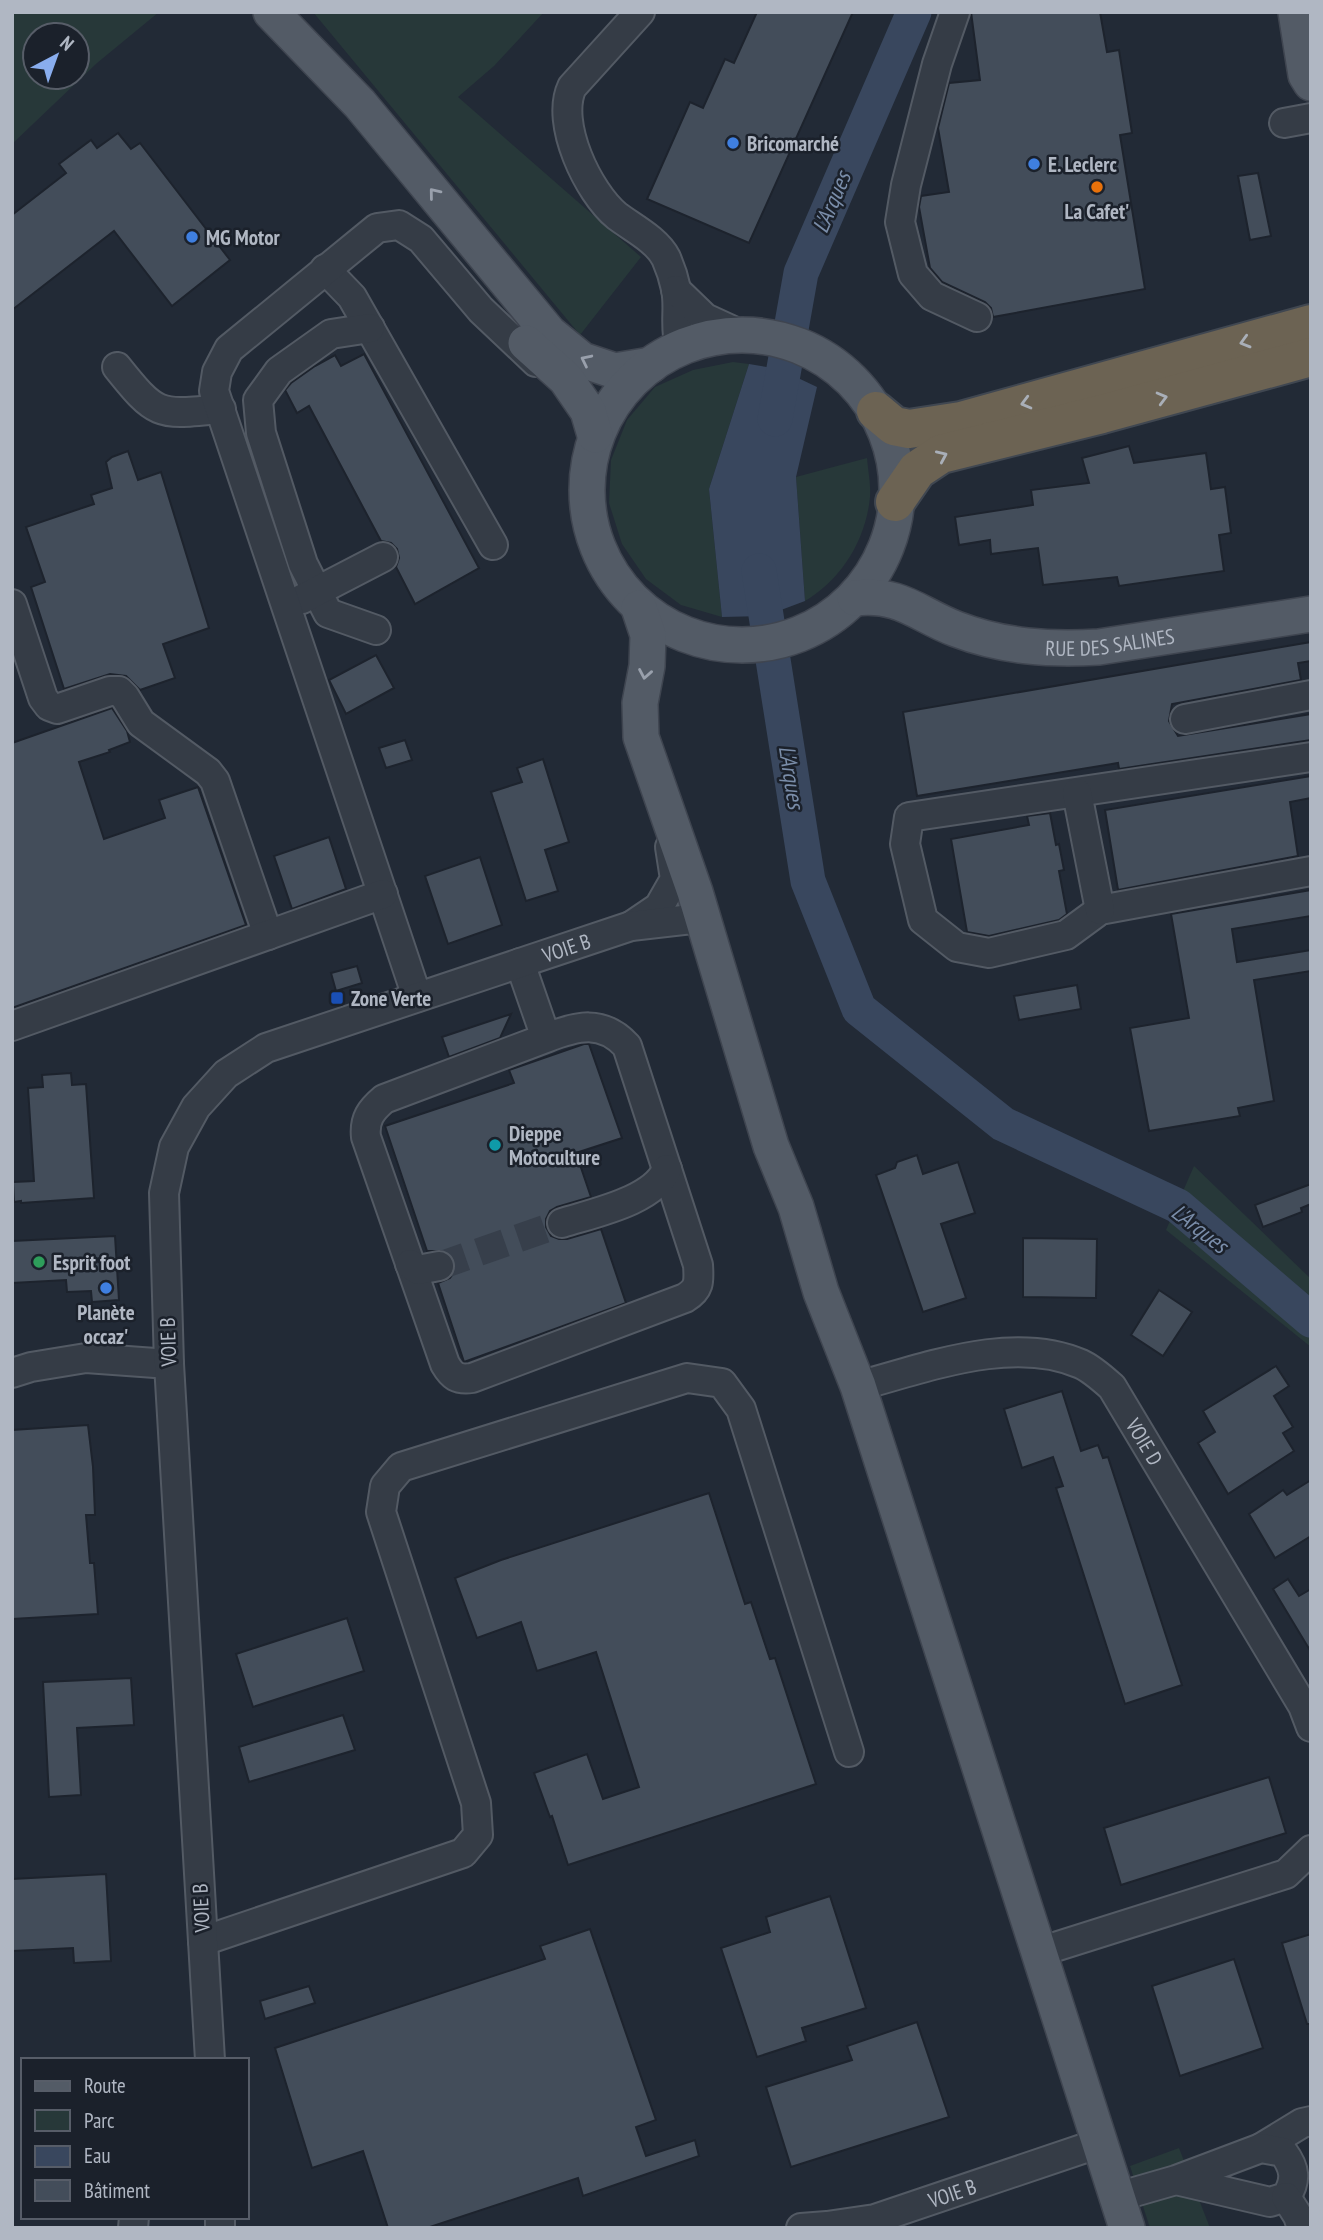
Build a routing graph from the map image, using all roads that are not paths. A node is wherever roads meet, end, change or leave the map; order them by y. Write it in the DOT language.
graph roads {
  1 [pos="270,12"];
  2 [pos="640,12"];
  3 [pos="955,12"];
  4 [pos="1296,12"];
  5 [pos="1311,83"];
  6 [pos="325,269"];
  7 [pos="676,290"];
  8 [pos="977,317"];
  9 [pos="1311,324"];
  10 [pos="369,328"];
  11 [pos="742,335"];
  12 [pos="666,356"];
  13 [pos="1311,358"];
  14 [pos="117,367"];
  15 [pos="566,379"];
  16 [pos="221,409"];
  17 [pos="876,411"];
  18 [pos="595,435"];
  19 [pos="895,502"];
  20 [pos="493,545"];
  21 [pos="886,549"];
  22 [pos="383,557"];
  23 [pos="317,593"];
  24 [pos="855,598"];
  25 [pos="12,604"];
  26 [pos="286,606"];
  27 [pos="639,608"];
  28 [pos="916,608"];
  29 [pos="1311,614"];
  30 [pos="376,630"];
  31 [pos="713,641"];
  32 [pos="1311,695"];
  33 [pos="1185,719"];
  34 [pos="641,737"];
  35 [pos="1311,757"];
  36 [pos="1077,793"];
  37 [pos="1311,871"];
  38 [pos="383,894"];
  39 [pos="1100,910"];
  40 [pos="631,926"];
  41 [pos="706,927"];
  42 [pos="268,934"];
  43 [pos="520,963"];
  44 [pos="417,997"];
  45 [pos="12,1026"];
  46 [pos="546,1038"];
  47 [pos="667,1169"];
  48 [pos="796,1207"];
  49 [pos="562,1223"];
  50 [pos="410,1264"];
  51 [pos="439,1266"];
  52 [pos="169,1364"];
  53 [pos="12,1373"];
  54 [pos="858,1386"];
  55 [pos="1311,1727"];
  56 [pos="849,1752"];
  57 [pos="1311,1850"];
  58 [pos="203,1941"];
  59 [pos="1039,1952"];
  60 [pos="210,2047"];
  61 [pos="1311,2121"];
  62 [pos="1100,2144"];
  63 [pos="1261,2148"];
  64 [pos="1176,2180"];
  65 [pos="1286,2197"];
  66 [pos="1122,2212"];
  67 [pos="819,2227"];
  68 [pos="1302,2228"];
  12 -- 1 [label="main road, one-way"];
  1 -- 15 [label="main road"];
  2 -- 7 [label="lane"];
  3 -- 8 [label="lane"];
  4 -- 5 [label="main road"];
  6 -- 10 [label="lane"];
  6 -- 15 [label="lane"];
  6 -- 16 [label="lane"];
  7 -- 11 [label="lane"];
  7 -- 12 [label="lane"];
  9 -- 17 [label="highway, one-way"];
  10 -- 20 [label="lane"];
  10 -- 23 [label="lane"];
  11 -- 12 [label="main road"];
  11 -- 17 [label="main road"];
  12 -- 18 [label="main road"];
  19 -- 13 [label="highway, one-way"];
  14 -- 16 [label="lane"];
  15 -- 18 [label="main road"];
  16 -- 26 [label="lane"];
  17 -- 19 [label="main road"];
  18 -- 27 [label="main road"];
  19 -- 21 [label="main road"];
  21 -- 24 [label="main road"];
  21 -- 28 [label="main road, RUE DES SALINES"];
  22 -- 23 [label="lane"];
  23 -- 26 [label="lane"];
  23 -- 30 [label="lane"];
  24 -- 28 [label="main road, RUE DES SALINES"];
  24 -- 31 [label="main road"];
  25 -- 42 [label="lane"];
  26 -- 38 [label="lane"];
  27 -- 31 [label="main road"];
  27 -- 34 [label="main road, one-way"];
  28 -- 29 [label="main road, RUE DES SALINES"];
  31 -- 48 [label="main road"];
  32 -- 33 [label="lane"];
  34 -- 40 [label="lane, VOIE B"];
  34 -- 41 [label="main road"];
  35 -- 36 [label="lane"];
  36 -- 39 [label="lane"];
  36 -- 39 [label="lane"];
  37 -- 39 [label="lane"];
  38 -- 42 [label="lane"];
  38 -- 44 [label="lane"];
  40 -- 41 [label="lane, VOIE B"];
  40 -- 43 [label="lane, VOIE B"];
  41 -- 48 [label="main road"];
  42 -- 45 [label="lane"];
  43 -- 44 [label="lane, VOIE B"];
  43 -- 46 [label="lane"];
  44 -- 52 [label="lane, VOIE B"];
  46 -- 47 [label="lane"];
  46 -- 50 [label="lane"];
  47 -- 49 [label="lane"];
  47 -- 50 [label="lane"];
  48 -- 54 [label="main road"];
  50 -- 51 [label="lane"];
  52 -- 53 [label="lane"];
  52 -- 58 [label="lane, VOIE B"];
  54 -- 55 [label="lane, VOIE D"];
  54 -- 59 [label="main road"];
  56 -- 58 [label="lane"];
  57 -- 59 [label="lane"];
  58 -- 60 [label="lane, VOIE B"];
  59 -- 62 [label="main road"];
  61 -- 63 [label="lane"];
  62 -- 66 [label="main road"];
  62 -- 67 [label="lane, VOIE B"];
  63 -- 64 [label="lane"];
  63 -- 65 [label="lane"];
  64 -- 65 [label="lane"];
  64 -- 66 [label="lane"];
  65 -- 68 [label="lane"];
}
